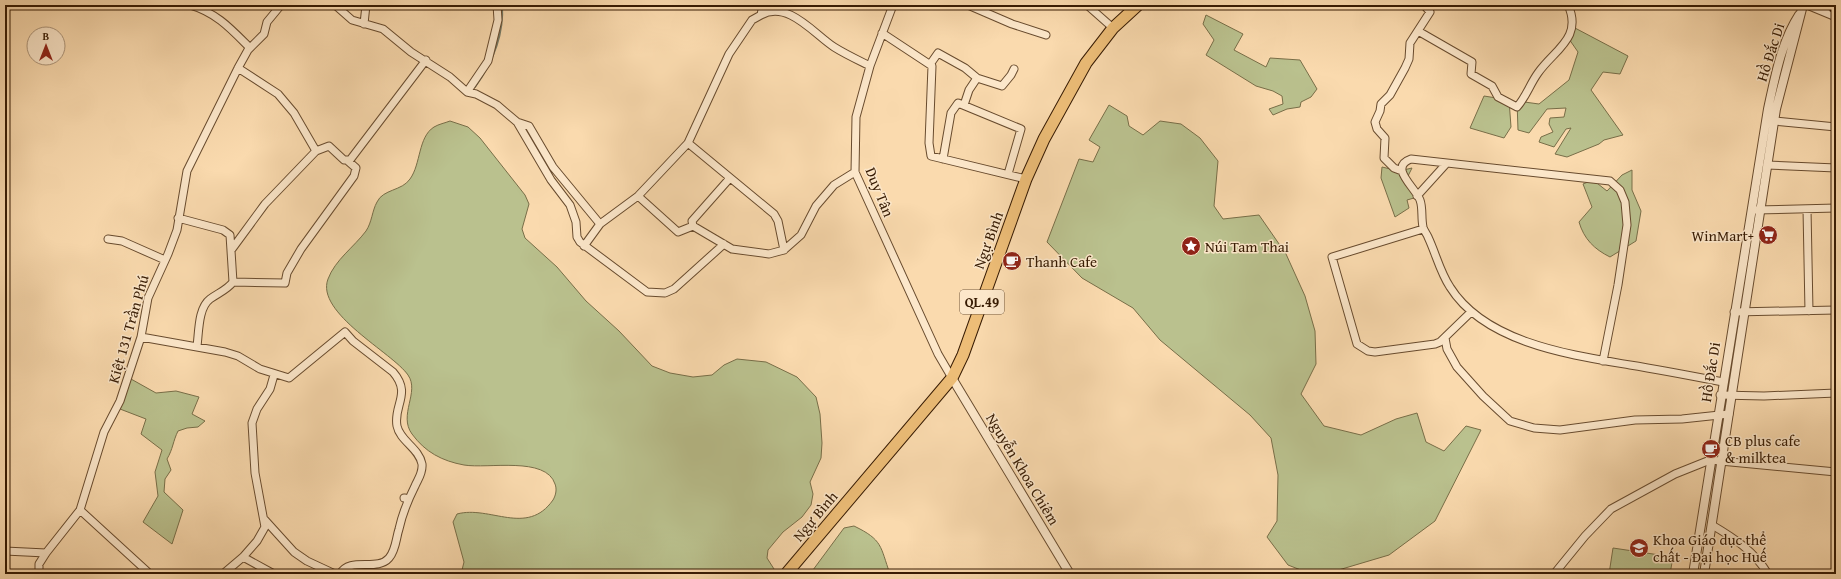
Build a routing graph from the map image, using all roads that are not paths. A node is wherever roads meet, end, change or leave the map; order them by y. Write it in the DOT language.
graph roads {
  1 [pos="190,5"];
  2 [pos="281,5"];
  3 [pos="335,5"];
  4 [pos="366,5"];
  5 [pos="763,5"];
  6 [pos="893,5"];
  7 [pos="968,5"];
  8 [pos="1087,5"];
  9 [pos="1138,5"];
  10 [pos="1424,5"];
  11 [pos="1568,5"];
  12 [pos="496,6"];
  13 [pos="1804,7"];
  14 [pos="761,15"];
  15 [pos="1836,17"];
  16 [pos="364,24"];
  17 [pos="1113,28"];
  18 [pos="1418,31"];
  19 [pos="882,33"];
  20 [pos="1046,35"];
  21 [pos="250,48"];
  22 [pos="426,60"];
  23 [pos="931,63"];
  24 [pos="870,66"];
  25 [pos="238,68"];
  26 [pos="1014,69"];
  27 [pos="977,78"];
  28 [pos="469,91"];
  29 [pos="964,104"];
  30 [pos="1774,121"];
  31 [pos="517,122"];
  32 [pos="1836,127"];
  33 [pos="688,143"];
  34 [pos="316,151"];
  35 [pos="943,159"];
  36 [pos="348,161"];
  37 [pos="1446,164"];
  38 [pos="1767,165"];
  39 [pos="1836,168"];
  40 [pos="855,172"];
  41 [pos="1402,172"];
  42 [pos="1008,174"];
  43 [pos="730,178"];
  44 [pos="1026,179"];
  45 [pos="638,196"];
  46 [pos="1418,196"];
  47 [pos="1836,208"];
  48 [pos="1807,209"];
  49 [pos="1751,210"];
  50 [pos="1760,210"];
  51 [pos="178,218"];
  52 [pos="600,224"];
  53 [pos="693,226"];
  54 [pos="1423,229"];
  55 [pos="108,239"];
  56 [pos="724,244"];
  57 [pos="584,246"];
  58 [pos="232,249"];
  59 [pos="784,250"];
  60 [pos="165,260"];
  61 [pos="233,282"];
  62 [pos="1836,310"];
  63 [pos="1809,311"];
  64 [pos="1471,312"];
  65 [pos="1734,312"];
  66 [pos="1744,313"];
  67 [pos="141,337"];
  68 [pos="1444,338"];
  69 [pos="197,346"];
  70 [pos="1603,361"];
  71 [pos="274,375"];
  72 [pos="952,378"];
  73 [pos="1723,382"];
  74 [pos="1836,392"];
  75 [pos="1720,395"];
  76 [pos="1732,395"];
  77 [pos="1717,414"];
  78 [pos="1729,414"];
  79 [pos="1710,460"];
  80 [pos="1721,461"];
  81 [pos="1836,472"];
  82 [pos="80,510"];
  83 [pos="264,520"];
  84 [pos="1712,525"];
  85 [pos="5,551"];
  86 [pos="46,553"];
  87 [pos="243,557"];
  88 [pos="39,574"];
  89 [pos="150,574"];
  90 [pos="223,574"];
  91 [pos="274,574"];
  92 [pos="335,574"];
  93 [pos="340,574"];
  94 [pos="786,574"];
  95 [pos="1070,574"];
  96 [pos="1554,574"];
  97 [pos="1693,574"];
  98 [pos="1704,574"];
  99 [pos="1768,574"];
  1 -- 21 [label="street"];
  2 -- 21 [label="street, Kiệt 131 Trần Phú"];
  3 -- 16 [label="street"];
  4 -- 16 [label="street"];
  5 -- 14 [label="street"];
  6 -- 19 [label="street, Duy Tân"];
  7 -- 20 [label="street"];
  8 -- 17 [label="street"];
  9 -- 17 [label="highway, Ngự Bình / QL.49"];
  10 -- 18 [label="street"];
  11 -- 18 [label="street"];
  12 -- 28 [label="street"];
  13 -- 15 [label="street"];
  13 -- 30 [label="street, Hồ Đắc Di"];
  13 -- 49 [label="street, Hồ Đắc Di"];
  14 -- 24 [label="street"];
  14 -- 33 [label="street"];
  16 -- 22 [label="street"];
  17 -- 44 [label="highway, Ngự Bình / QL.49"];
  18 -- 41 [label="street"];
  19 -- 23 [label="street"];
  19 -- 24 [label="street, Duy Tân"];
  21 -- 25 [label="street, Kiệt 131 Trần Phú"];
  22 -- 28 [label="street"];
  22 -- 36 [label="street"];
  23 -- 27 [label="street"];
  23 -- 35 [label="street"];
  24 -- 40 [label="street, Duy Tân"];
  25 -- 34 [label="street"];
  25 -- 51 [label="street, Kiệt 131 Trần Phú"];
  26 -- 27 [label="street"];
  27 -- 29 [label="street"];
  28 -- 31 [label="street"];
  29 -- 35 [label="street"];
  29 -- 42 [label="street"];
  30 -- 32 [label="street"];
  30 -- 38 [label="street, Hồ Đắc Di"];
  31 -- 52 [label="street"];
  31 -- 57 [label="street"];
  33 -- 43 [label="street"];
  33 -- 45 [label="street"];
  34 -- 36 [label="street"];
  34 -- 58 [label="street"];
  35 -- 42 [label="street"];
  36 -- 61 [label="street"];
  37 -- 41 [label="street"];
  37 -- 46 [label="street"];
  37 -- 70 [label="street"];
  38 -- 39 [label="street"];
  38 -- 50 [label="street, Hồ Đắc Di"];
  40 -- 59 [label="street"];
  40 -- 72 [label="street, Duy Tân"];
  41 -- 46 [label="street"];
  42 -- 44 [label="street"];
  43 -- 53 [label="street"];
  43 -- 59 [label="street"];
  44 -- 72 [label="highway, Ngự Bình / QL.49"];
  45 -- 52 [label="street"];
  45 -- 53 [label="street"];
  46 -- 54 [label="street"];
  47 -- 48 [label="street"];
  48 -- 50 [label="street"];
  48 -- 63 [label="street"];
  49 -- 50 [label="street"];
  49 -- 65 [label="street, Hồ Đắc Di"];
  50 -- 66 [label="street, Hồ Đắc Di"];
  51 -- 58 [label="street"];
  51 -- 60 [label="street, Kiệt 131 Trần Phú"];
  52 -- 57 [label="street"];
  53 -- 56 [label="street"];
  54 -- 64 [label="street"];
  54 -- 68 [label="street"];
  55 -- 60 [label="street"];
  56 -- 57 [label="street"];
  56 -- 59 [label="street"];
  58 -- 61 [label="street"];
  60 -- 67 [label="street, Kiệt 131 Trần Phú"];
  61 -- 69 [label="street"];
  62 -- 63 [label="street"];
  63 -- 66 [label="street"];
  64 -- 68 [label="street"];
  64 -- 70 [label="street"];
  65 -- 66 [label="street"];
  65 -- 73 [label="street, Hồ Đắc Di"];
  66 -- 76 [label="street, Hồ Đắc Di"];
  67 -- 69 [label="street"];
  67 -- 82 [label="street, Kiệt 131 Trần Phú"];
  68 -- 77 [label="street"];
  69 -- 71 [label="street"];
  70 -- 73 [label="street"];
  71 -- 83 [label="street"];
  71 -- 93 [label="street"];
  72 -- 94 [label="highway, Ngự Bình / QL.49"];
  72 -- 95 [label="street, Nguyễn Khoa Chiêm"];
  73 -- 75 [label="street, Hồ Đắc Di"];
  74 -- 76 [label="street"];
  75 -- 76 [label="street"];
  75 -- 77 [label="street, Hồ Đắc Di"];
  76 -- 78 [label="street, Hồ Đắc Di"];
  77 -- 78 [label="street"];
  77 -- 79 [label="street, Hồ Đắc Di"];
  78 -- 80 [label="street, Hồ Đắc Di"];
  79 -- 80 [label="street"];
  79 -- 96 [label="street"];
  79 -- 97 [label="street, Hồ Đắc Di"];
  80 -- 81 [label="street"];
  80 -- 84 [label="street, Hồ Đắc Di"];
  82 -- 86 [label="street, Kiệt 131 Trần Phú"];
  82 -- 89 [label="street"];
  83 -- 87 [label="street"];
  83 -- 92 [label="street"];
  84 -- 98 [label="street, Hồ Đắc Di"];
  84 -- 99 [label="street"];
  85 -- 86 [label="street"];
  86 -- 88 [label="street, Kiệt 131 Trần Phú"];
  87 -- 90 [label="street"];
  87 -- 91 [label="street"];
}
